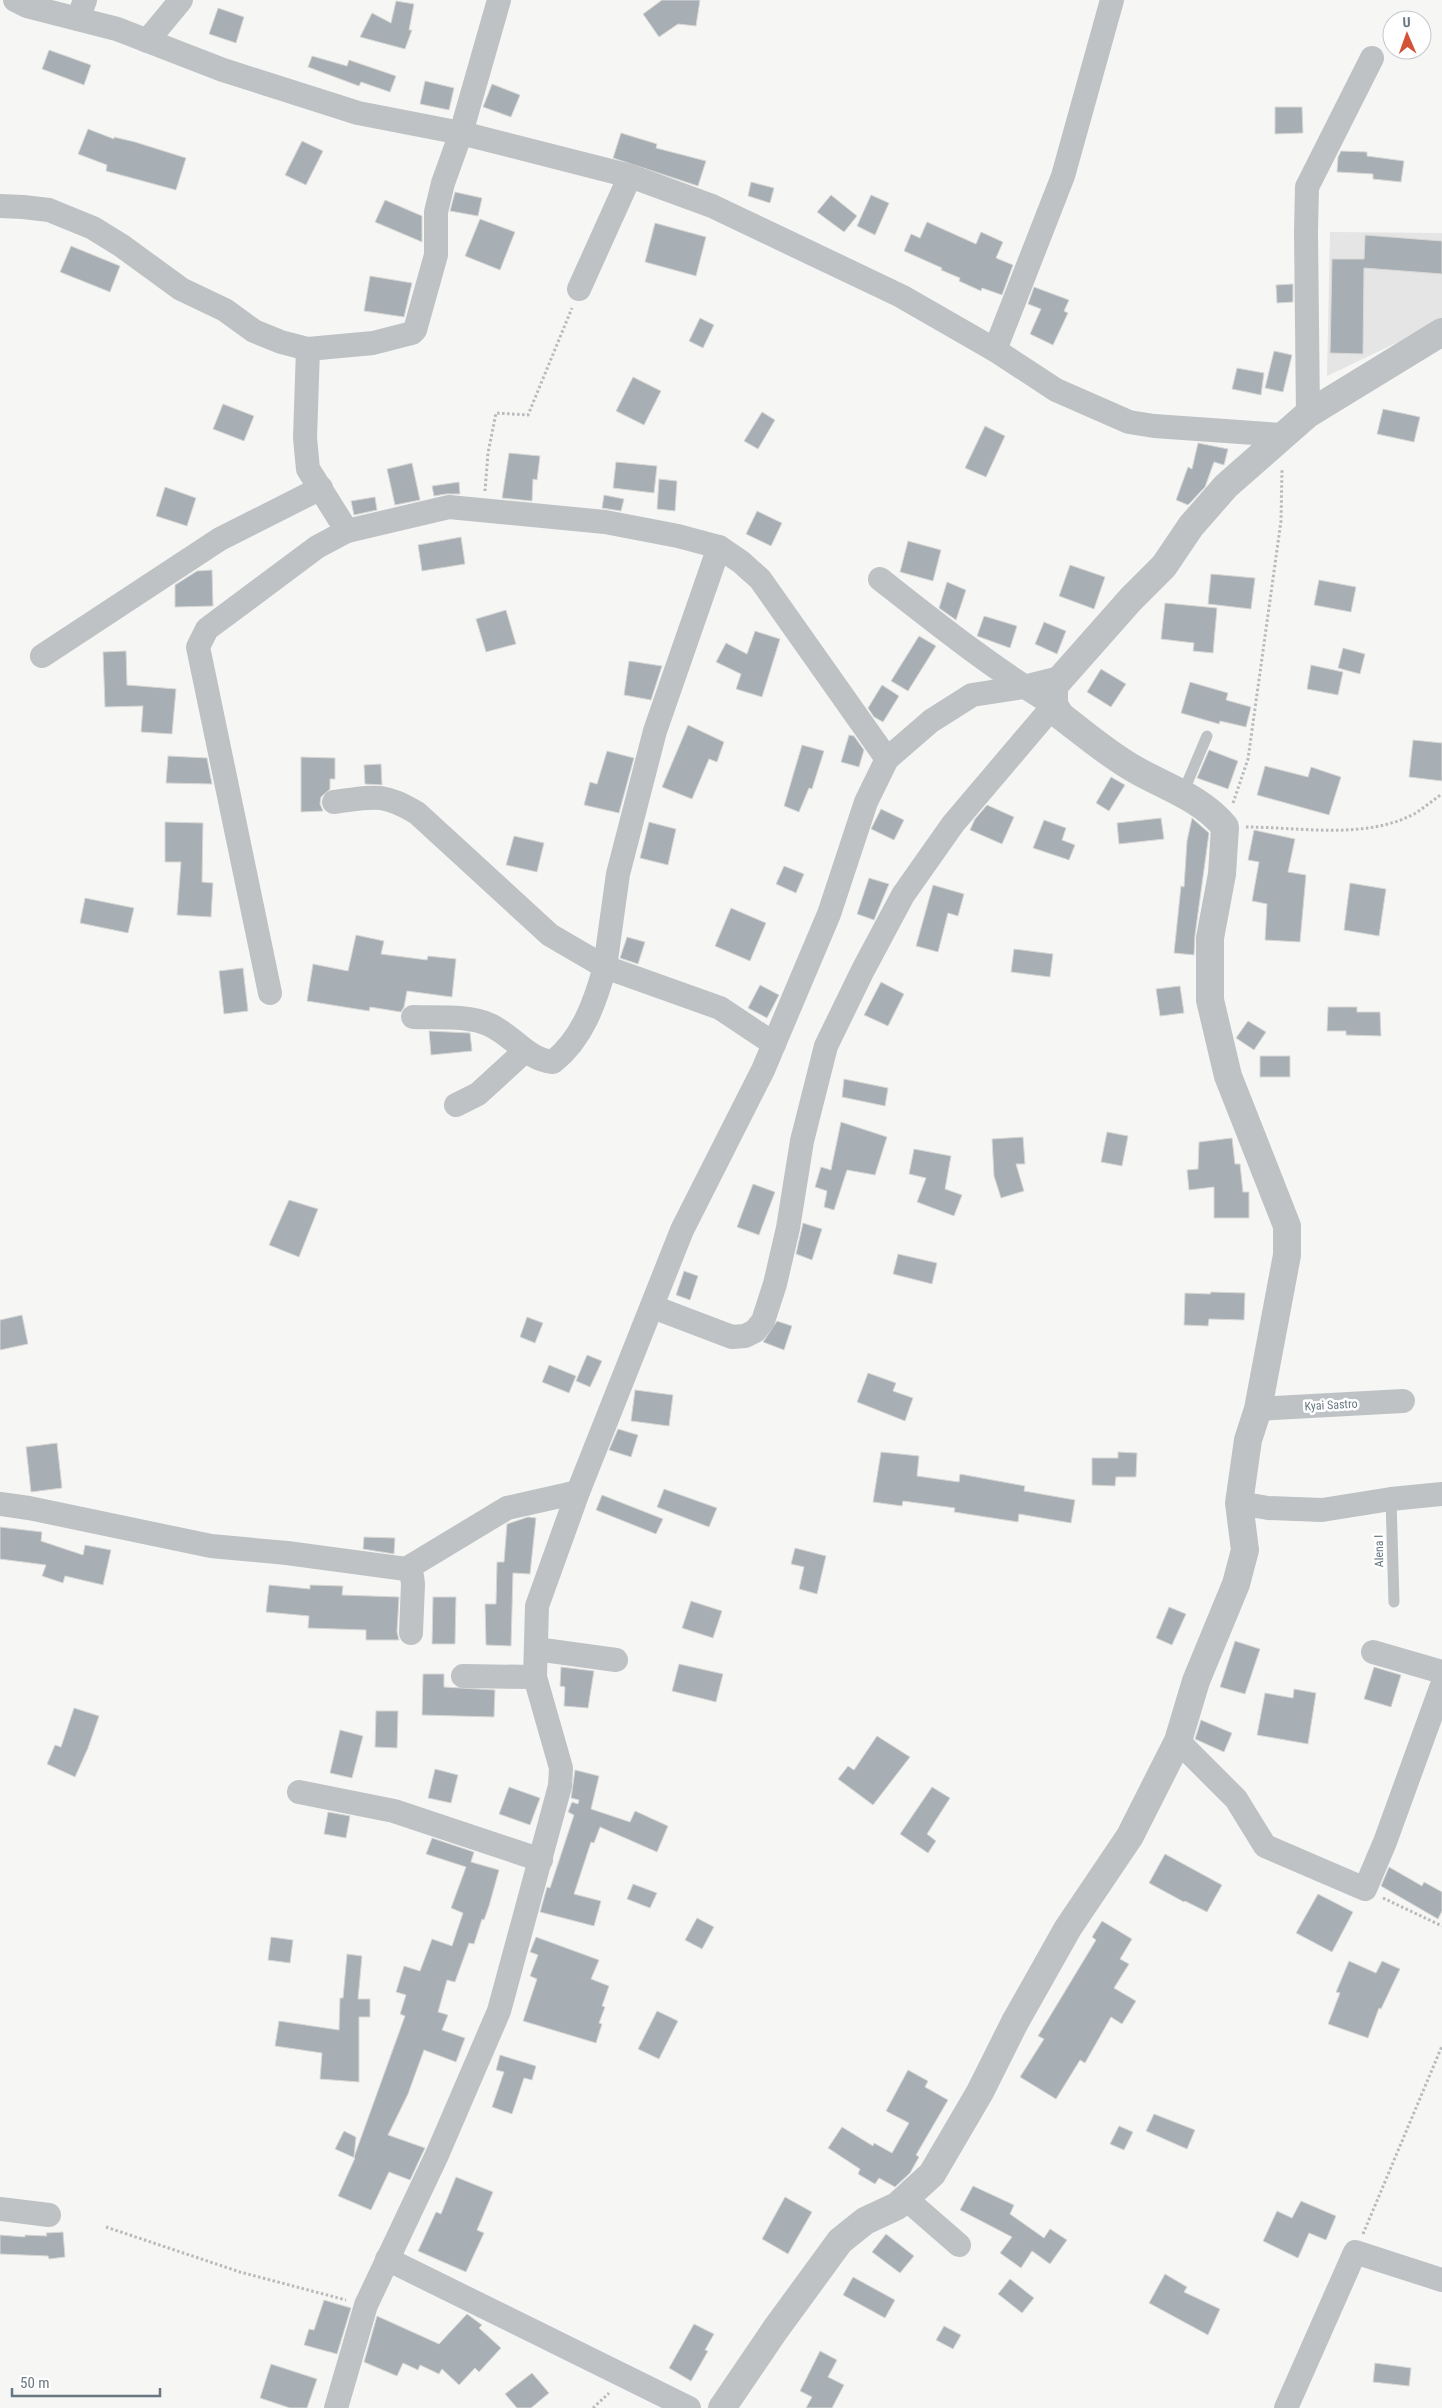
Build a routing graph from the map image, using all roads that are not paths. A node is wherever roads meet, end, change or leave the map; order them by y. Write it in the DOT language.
graph roads {
  1 [pos="15,0"];
  2 [pos="181,0"];
  3 [pos="500,0"];
  4 [pos="1112,0"];
  5 [pos="81,9"];
  6 [pos="147,41"];
  7 [pos="1372,58"];
  8 [pos="461,134"];
  9 [pos="630,176"];
  10 [pos="0,206"];
  11 [pos="580,289"];
  12 [pos="1442,332"];
  13 [pos="308,350"];
  14 [pos="995,350"];
  15 [pos="1308,414"];
  16 [pos="1282,435"];
  17 [pos="321,488"];
  18 [pos="347,531"];
  19 [pos="719,547"];
  20 [pos="880,579"];
  21 [pos="42,656"];
  22 [pos="1060,678"];
  23 [pos="1024,687"];
  24 [pos="1054,705"];
  25 [pos="1207,736"];
  26 [pos="887,759"];
  27 [pos="1182,795"];
  28 [pos="334,802"];
  29 [pos="605,967"];
  30 [pos="270,993"];
  31 [pos="413,1017"];
  32 [pos="774,1044"];
  33 [pos="525,1051"];
  34 [pos="456,1105"];
  35 [pos="652,1307"];
  36 [pos="1403,1401"];
  37 [pos="1258,1409"];
  38 [pos="578,1492"];
  39 [pos="1442,1494"];
  40 [pos="1391,1499"];
  41 [pos="1239,1503"];
  42 [pos="0,1504"];
  43 [pos="406,1569"];
  44 [pos="1394,1602"];
  45 [pos="411,1633"];
  46 [pos="536,1650"];
  47 [pos="1373,1652"];
  48 [pos="616,1660"];
  49 [pos="1442,1672"];
  50 [pos="463,1676"];
  51 [pos="535,1677"];
  52 [pos="1442,1685"];
  53 [pos="1178,1741"];
  54 [pos="300,1792"];
  55 [pos="541,1860"];
  56 [pos="905,2198"];
  57 [pos="0,2209"];
  58 [pos="49,2215"];
  59 [pos="958,2245"];
  60 [pos="387,2259"];
  61 [pos="1442,2280"];
  62 [pos="336,2408"];
  63 [pos="690,2408"];
  64 [pos="722,2408"];
  65 [pos="1286,2408"];
  1 -- 5 [label="street"];
  2 -- 6 [label="street"];
  3 -- 8 [label="street"];
  4 -- 14 [label="street"];
  5 -- 6 [label="street"];
  6 -- 8 [label="street"];
  7 -- 15 [label="street"];
  8 -- 9 [label="street"];
  8 -- 13 [label="street"];
  9 -- 11 [label="street"];
  9 -- 14 [label="street"];
  10 -- 13 [label="street"];
  12 -- 15 [label="street"];
  13 -- 17 [label="street"];
  14 -- 16 [label="street"];
  15 -- 16 [label="street"];
  16 -- 22 [label="street"];
  17 -- 18 [label="street"];
  17 -- 21 [label="street"];
  18 -- 19 [label="street"];
  18 -- 30 [label="street"];
  19 -- 26 [label="street"];
  19 -- 29 [label="street"];
  20 -- 23 [label="street"];
  22 -- 23 [label="street"];
  22 -- 24 [label="street"];
  23 -- 24 [label="street"];
  23 -- 26 [label="street"];
  24 -- 27 [label="street"];
  24 -- 35 [label="street"];
  25 -- 27 [label="lane"];
  26 -- 32 [label="street"];
  27 -- 37 [label="street"];
  28 -- 29 [label="street"];
  29 -- 32 [label="street"];
  29 -- 33 [label="street"];
  31 -- 33 [label="street"];
  32 -- 35 [label="street"];
  33 -- 34 [label="street"];
  35 -- 38 [label="street"];
  36 -- 37 [label="street, Kyai Sastro"];
  37 -- 41 [label="street"];
  38 -- 43 [label="street"];
  38 -- 46 [label="street"];
  39 -- 40 [label="street"];
  40 -- 41 [label="street"];
  40 -- 44 [label="lane, Alena I"];
  41 -- 53 [label="street"];
  42 -- 43 [label="street"];
  43 -- 45 [label="street"];
  46 -- 48 [label="street"];
  46 -- 51 [label="street"];
  47 -- 49 [label="street"];
  50 -- 51 [label="street"];
  51 -- 55 [label="street"];
  52 -- 53 [label="street"];
  53 -- 56 [label="street"];
  54 -- 55 [label="street"];
  55 -- 60 [label="street"];
  56 -- 59 [label="street"];
  56 -- 64 [label="street"];
  57 -- 58 [label="street"];
  60 -- 62 [label="street"];
  60 -- 63 [label="street"];
  61 -- 65 [label="street"];
}
